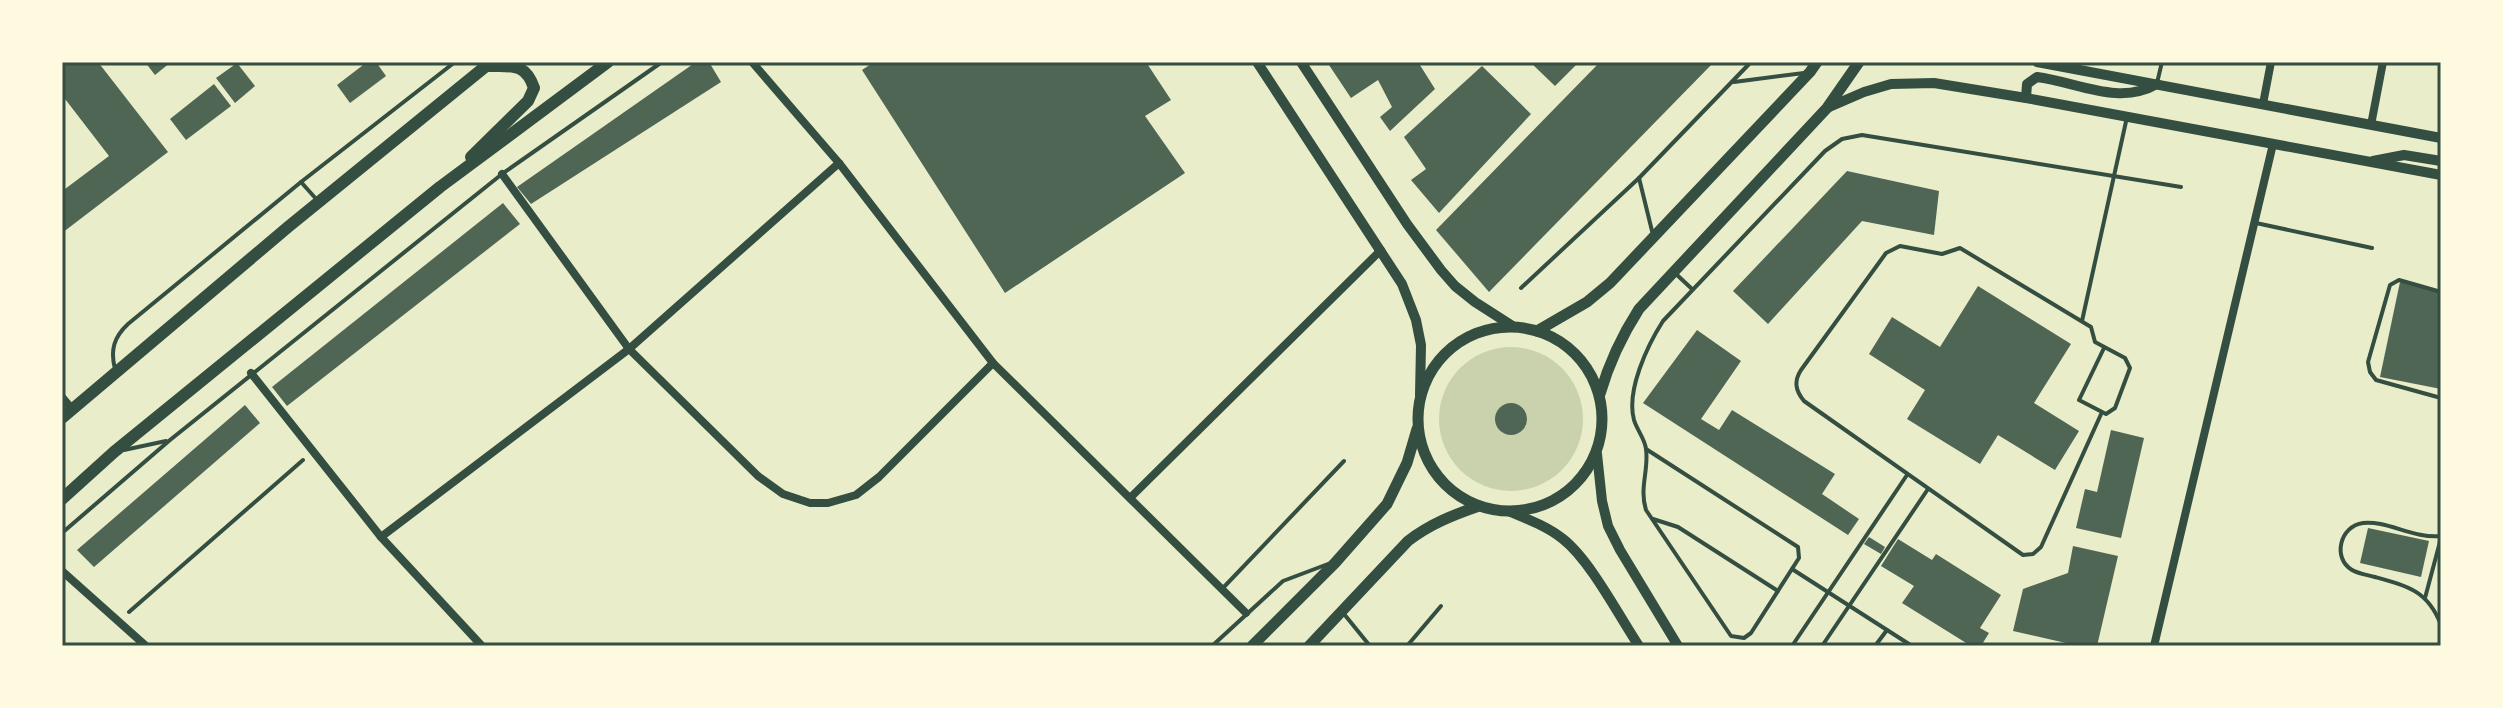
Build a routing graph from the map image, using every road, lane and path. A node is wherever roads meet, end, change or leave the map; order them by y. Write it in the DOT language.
graph roads {
  1 [pos="455,62"];
  2 [pos="608,62"];
  3 [pos="752,62"];
  4 [pos="1257,62"];
  5 [pos="1301,62"];
  6 [pos="1751,62"];
  7 [pos="1859,62"];
  8 [pos="2162,62"];
  9 [pos="2271,62"];
  10 [pos="2383,62"];
  11 [pos="658,63"];
  12 [pos="2044,63"];
  13 [pos="488,64"];
  14 [pos="1814,67"];
  15 [pos="1734,82"];
  16 [pos="2157,84"];
  17 [pos="2026,98"];
  18 [pos="2263,104"];
  19 [pos="1827,108"];
  20 [pos="2127,117"];
  21 [pos="2371,125"];
  22 [pos="2441,138"];
  23 [pos="2273,144"];
  24 [pos="2441,161"];
  25 [pos="2371,162"];
  26 [pos="839,163"];
  27 [pos="502,174"];
  28 [pos="2441,175"];
  29 [pos="2114,176"];
  30 [pos="1639,178"];
  31 [pos="301,182"];
  32 [pos="440,187"];
  33 [pos="2181,187"];
  34 [pos="319,202"];
  35 [pos="2254,222"];
  36 [pos="1654,239"];
  37 [pos="2372,248"];
  38 [pos="1381,250"];
  39 [pos="1674,272"];
  40 [pos="1521,288"];
  41 [pos="1692,289"];
  42 [pos="2441,292"];
  43 [pos="2082,321"];
  44 [pos="1514,327"];
  45 [pos="1537,331"];
  46 [pos="2104,348"];
  47 [pos="629,349"];
  48 [pos="993,363"];
  49 [pos="116,371"];
  50 [pos="251,373"];
  51 [pos="1600,394"];
  52 [pos="1420,395"];
  53 [pos="62,397"];
  54 [pos="2441,398"];
  55 [pos="2102,412"];
  56 [pos="67,414"];
  57 [pos="1418,429"];
  58 [pos="170,440"];
  59 [pos="1646,449"];
  60 [pos="313,451"];
  61 [pos="114,452"];
  62 [pos="1597,454"];
  63 [pos="1344,461"];
  64 [pos="1907,474"];
  65 [pos="1928,489"];
  66 [pos="1130,498"];
  67 [pos="62,499"];
  68 [pos="1479,506"];
  69 [pos="1508,511"];
  70 [pos="1652,519"];
  71 [pos="62,533"];
  72 [pos="381,537"];
  73 [pos="2441,537"];
  74 [pos="1335,563"];
  75 [pos="1792,569"];
  76 [pos="62,571"];
  77 [pos="1222,589"];
  78 [pos="1778,591"];
  79 [pos="1828,592"];
  80 [pos="2425,598"];
  81 [pos="1441,606"];
  82 [pos="1849,606"];
  83 [pos="1342,612"];
  84 [pos="1246,613"];
  85 [pos="118,621"];
  86 [pos="2441,625"];
  87 [pos="1887,630"];
  88 [pos="480,645"];
  89 [pos="146,646"];
  90 [pos="1212,646"];
  91 [pos="1252,646"];
  92 [pos="1309,646"];
  93 [pos="1370,646"];
  94 [pos="1407,646"];
  95 [pos="1639,646"];
  96 [pos="1678,646"];
  97 [pos="1792,646"];
  98 [pos="1822,646"];
  99 [pos="1875,646"];
  100 [pos="1912,646"];
  101 [pos="2154,646"];
  1 -- 31 [label="lane"];
  2 -- 32 [label="main road"];
  3 -- 26 [label="street"];
  4 -- 38 [label="street"];
  5 -- 44 [label="street"];
  6 -- 15 [label="lane"];
  7 -- 19 [label="main road"];
  8 -- 16 [label="lane"];
  9 -- 18 [label="street"];
  10 -- 21 [label="street"];
  11 -- 27 [label="lane"];
  12 -- 16 [label="street"];
  13 -- 32 [label="main road"];
  13 -- 34 [label="main road"];
  14 -- 15 [label="lane"];
  14 -- 36 [label="main road"];
  15 -- 30 [label="lane"];
  16 -- 17 [label="street"];
  16 -- 18 [label="street"];
  17 -- 19 [label="street"];
  17 -- 20 [label="street"];
  18 -- 21 [label="street"];
  19 -- 39 [label="main road"];
  20 -- 23 [label="street"];
  20 -- 29 [label="lane"];
  21 -- 22 [label="street"];
  23 -- 25 [label="street"];
  23 -- 35 [label="street"];
  24 -- 25 [label="street"];
  25 -- 28 [label="street"];
  26 -- 47 [label="street"];
  26 -- 48 [label="street"];
  27 -- 47 [label="street"];
  27 -- 50 [label="lane"];
  29 -- 33 [label="lane"];
  29 -- 41 [label="lane"];
  29 -- 43 [label="lane"];
  30 -- 36 [label="lane"];
  30 -- 40 [label="lane"];
  31 -- 34 [label="lane"];
  31 -- 49 [label="lane"];
  32 -- 61 [label="main road"];
  34 -- 49 [label="main road"];
  35 -- 37 [label="lane"];
  35 -- 101 [label="street"];
  36 -- 45 [label="main road"];
  38 -- 52 [label="street"];
  38 -- 66 [label="street"];
  39 -- 41 [label="lane"];
  39 -- 51 [label="main road"];
  41 -- 59 [label="lane"];
  42 -- 54 [label="lane"];
  43 -- 46 [label="lane"];
  43 -- 64 [label="lane"];
  44 -- 45 [label="main road"];
  44 -- 52 [label="main road"];
  45 -- 51 [label="main road"];
  46 -- 55 [label="lane"];
  46 -- 55 [label="lane"];
  47 -- 48 [label="street"];
  47 -- 72 [label="street"];
  48 -- 66 [label="street"];
  49 -- 56 [label="main road"];
  50 -- 58 [label="lane"];
  50 -- 60 [label="street"];
  51 -- 62 [label="main road"];
  52 -- 57 [label="main road"];
  53 -- 56 [label="street"];
  55 -- 65 [label="lane"];
  57 -- 68 [label="main road"];
  57 -- 74 [label="main road"];
  58 -- 61 [label="lane"];
  58 -- 71 [label="lane"];
  59 -- 70 [label="lane"];
  59 -- 75 [label="lane"];
  60 -- 72 [label="street"];
  60 -- 85 [label="path"];
  61 -- 67 [label="main road"];
  62 -- 69 [label="main road"];
  62 -- 96 [label="street"];
  63 -- 77 [label="lane"];
  64 -- 65 [label="lane"];
  64 -- 79 [label="lane"];
  65 -- 82 [label="lane"];
  66 -- 77 [label="street"];
  68 -- 69 [label="main road"];
  68 -- 83 [label="main road"];
  69 -- 95 [label="street"];
  70 -- 78 [label="lane"];
  70 -- 78 [label="lane"];
  72 -- 88 [label="street"];
  73 -- 80 [label="lane"];
  73 -- 80 [label="lane"];
  74 -- 84 [label="lane"];
  74 -- 91 [label="main road"];
  75 -- 78 [label="lane"];
  75 -- 79 [label="lane"];
  76 -- 85 [label="street"];
  77 -- 84 [label="street"];
  79 -- 82 [label="lane"];
  79 -- 97 [label="lane"];
  80 -- 86 [label="lane"];
  81 -- 94 [label="lane"];
  82 -- 87 [label="lane"];
  82 -- 98 [label="lane"];
  83 -- 92 [label="main road"];
  83 -- 93 [label="lane"];
  84 -- 90 [label="lane"];
  85 -- 89 [label="street"];
  87 -- 99 [label="lane"];
  87 -- 100 [label="lane"];
}
